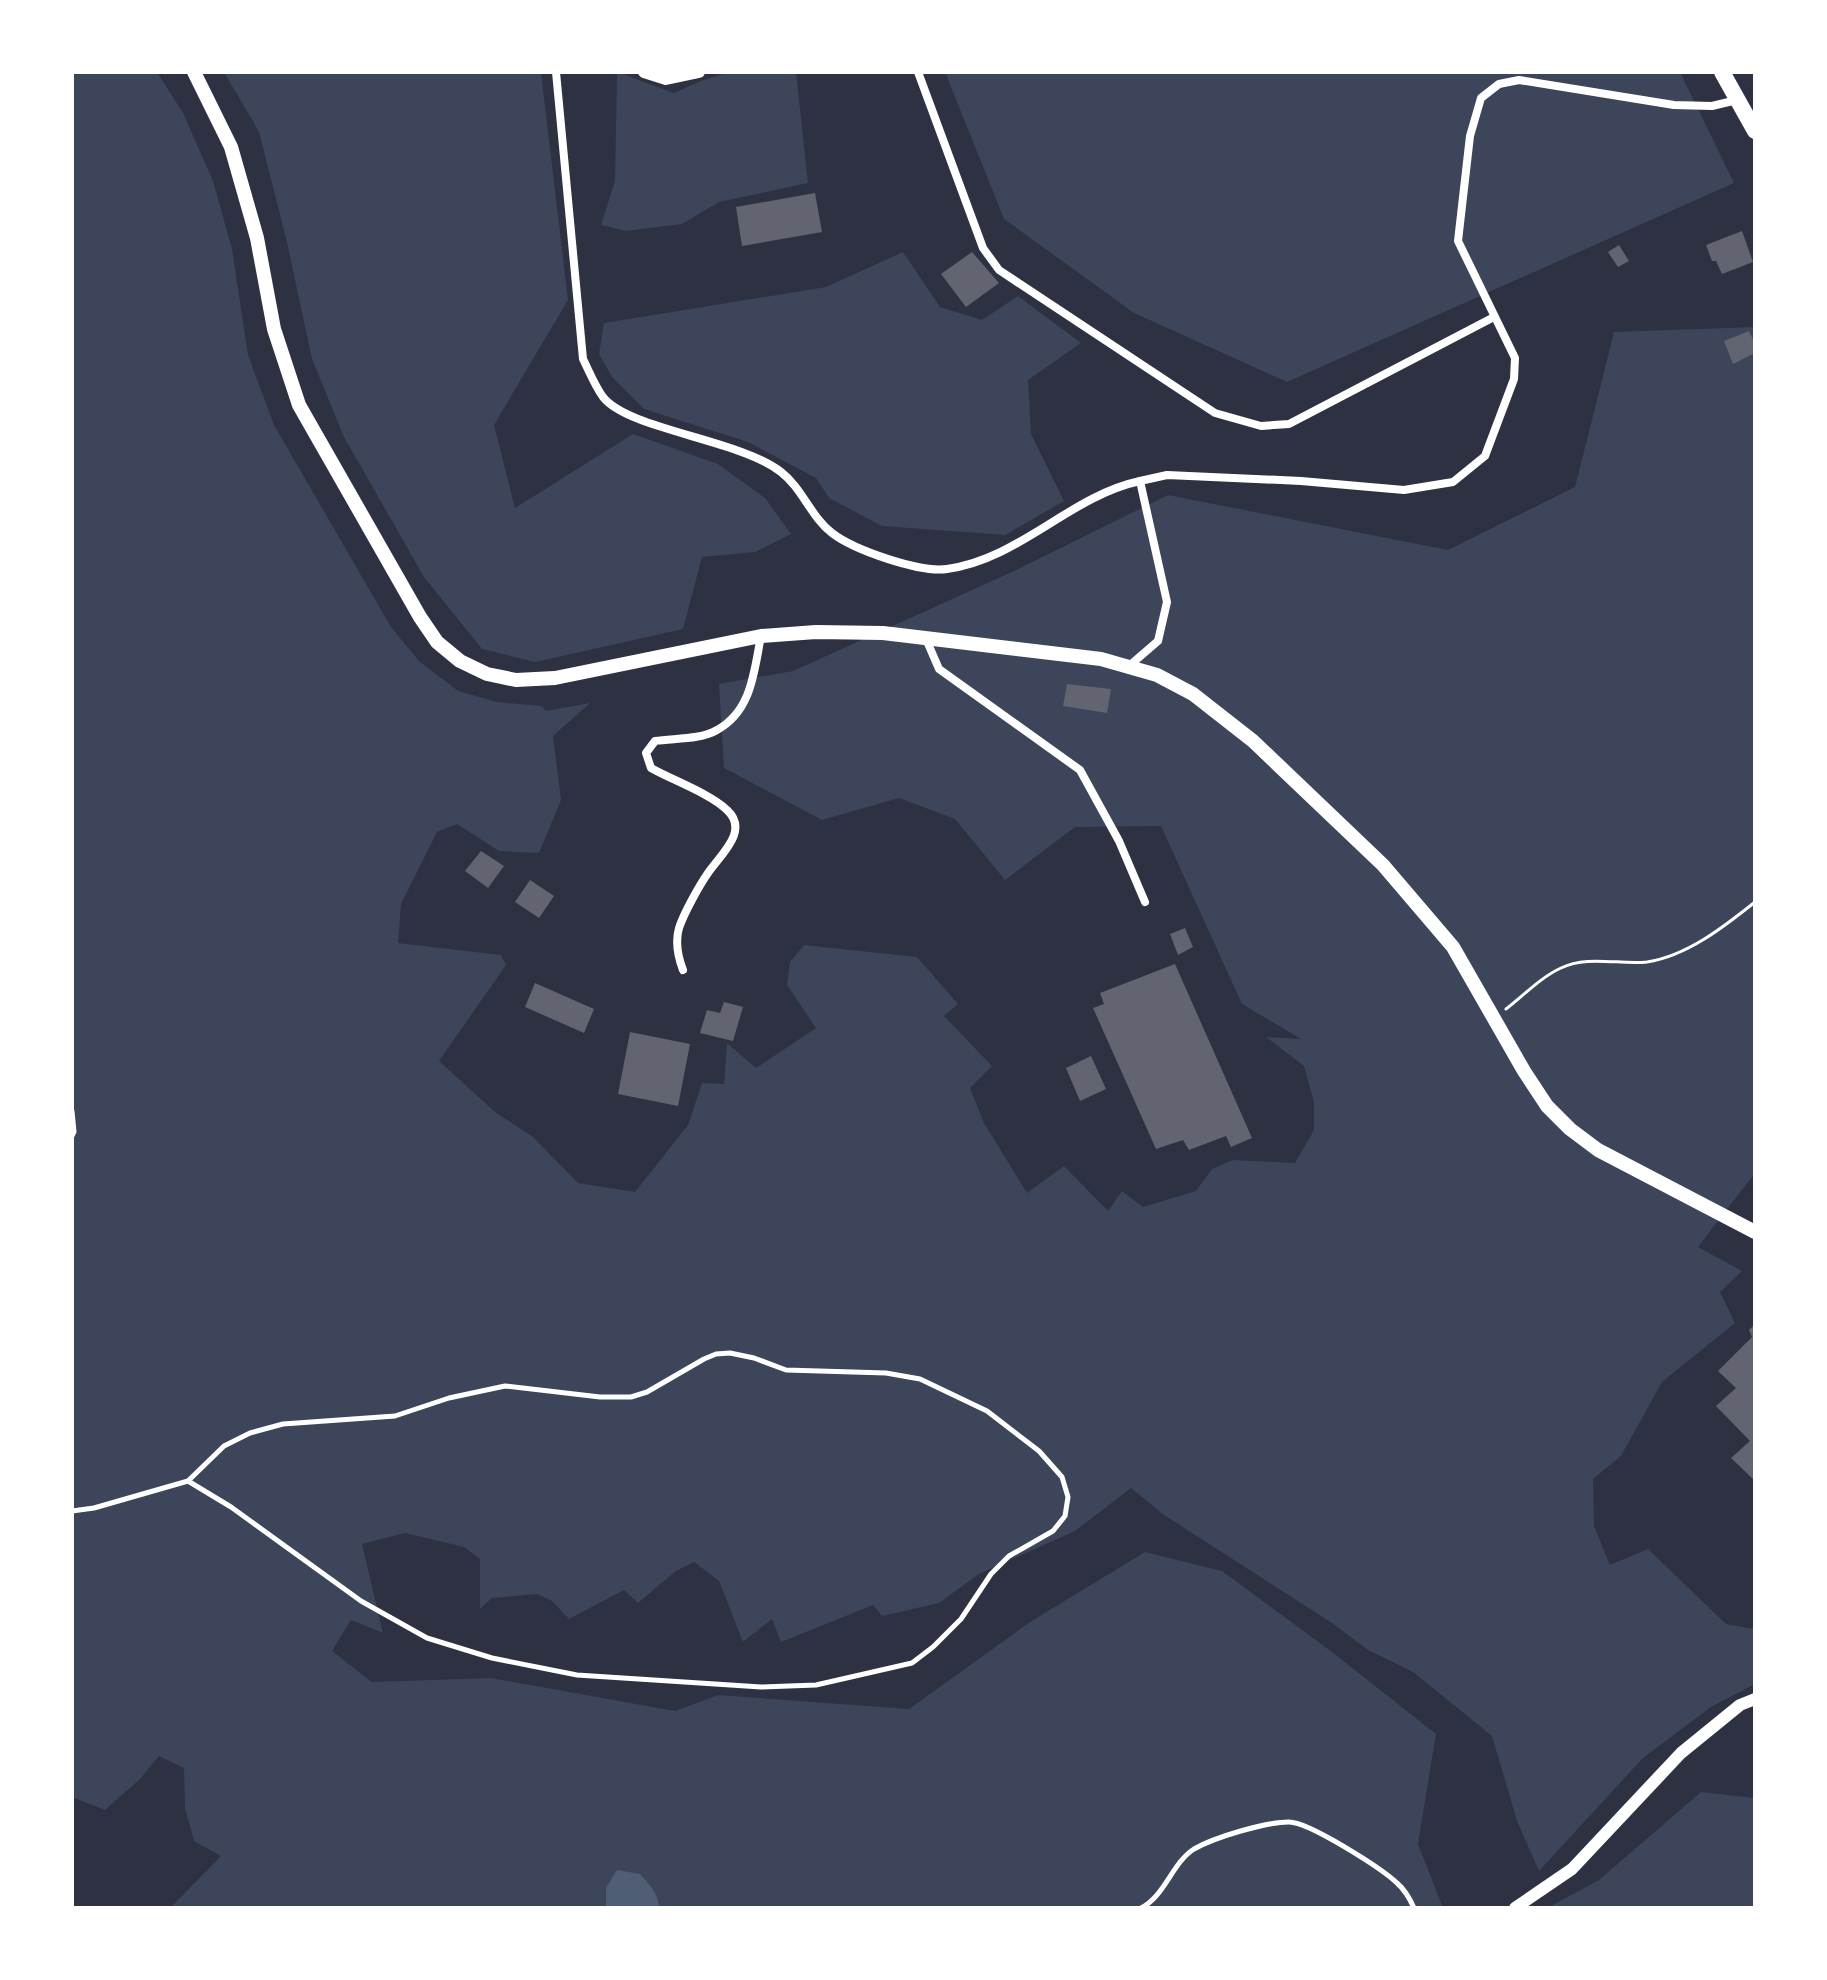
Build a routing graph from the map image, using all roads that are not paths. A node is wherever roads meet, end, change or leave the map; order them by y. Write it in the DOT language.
graph roads {
  1 [pos="194,72"];
  2 [pos="556,72"];
  3 [pos="644,72"];
  4 [pos="699,72"];
  5 [pos="918,72"];
  6 [pos="1722,72"];
  7 [pos="1737,100"];
  8 [pos="1755,131"];
  9 [pos="1494,317"];
  10 [pos="1140,481"];
  11 [pos="761,636"];
  12 [pos="926,639"];
  13 [pos="1129,666"];
  14 [pos="1145,902"];
  15 [pos="683,970"];
  16 [pos="72,1111"];
  17 [pos="72,1136"];
  18 [pos="1755,1232"];
  19 [pos="188,1481"];
  20 [pos="72,1511"];
  21 [pos="1755,1699"];
  22 [pos="1413,1905"];
  23 [pos="1513,1907"];
  24 [pos="1141,1908"];
  1 -- 11 [label="main road"];
  2 -- 10 [label="street"];
  3 -- 4 [label="street"];
  5 -- 9 [label="street"];
  6 -- 7 [label="highway"];
  7 -- 8 [label="highway"];
  7 -- 9 [label="street"];
  9 -- 10 [label="street"];
  10 -- 13 [label="street"];
  11 -- 12 [label="main road"];
  11 -- 15 [label="street"];
  12 -- 13 [label="main road"];
  12 -- 14 [label="street"];
  13 -- 18 [label="main road"];
  16 -- 17 [label="lane"];
  19 -- 19 [label="lane"];
  19 -- 20 [label="lane"];
  21 -- 23 [label="street"];
  22 -- 24 [label="lane"];
}
